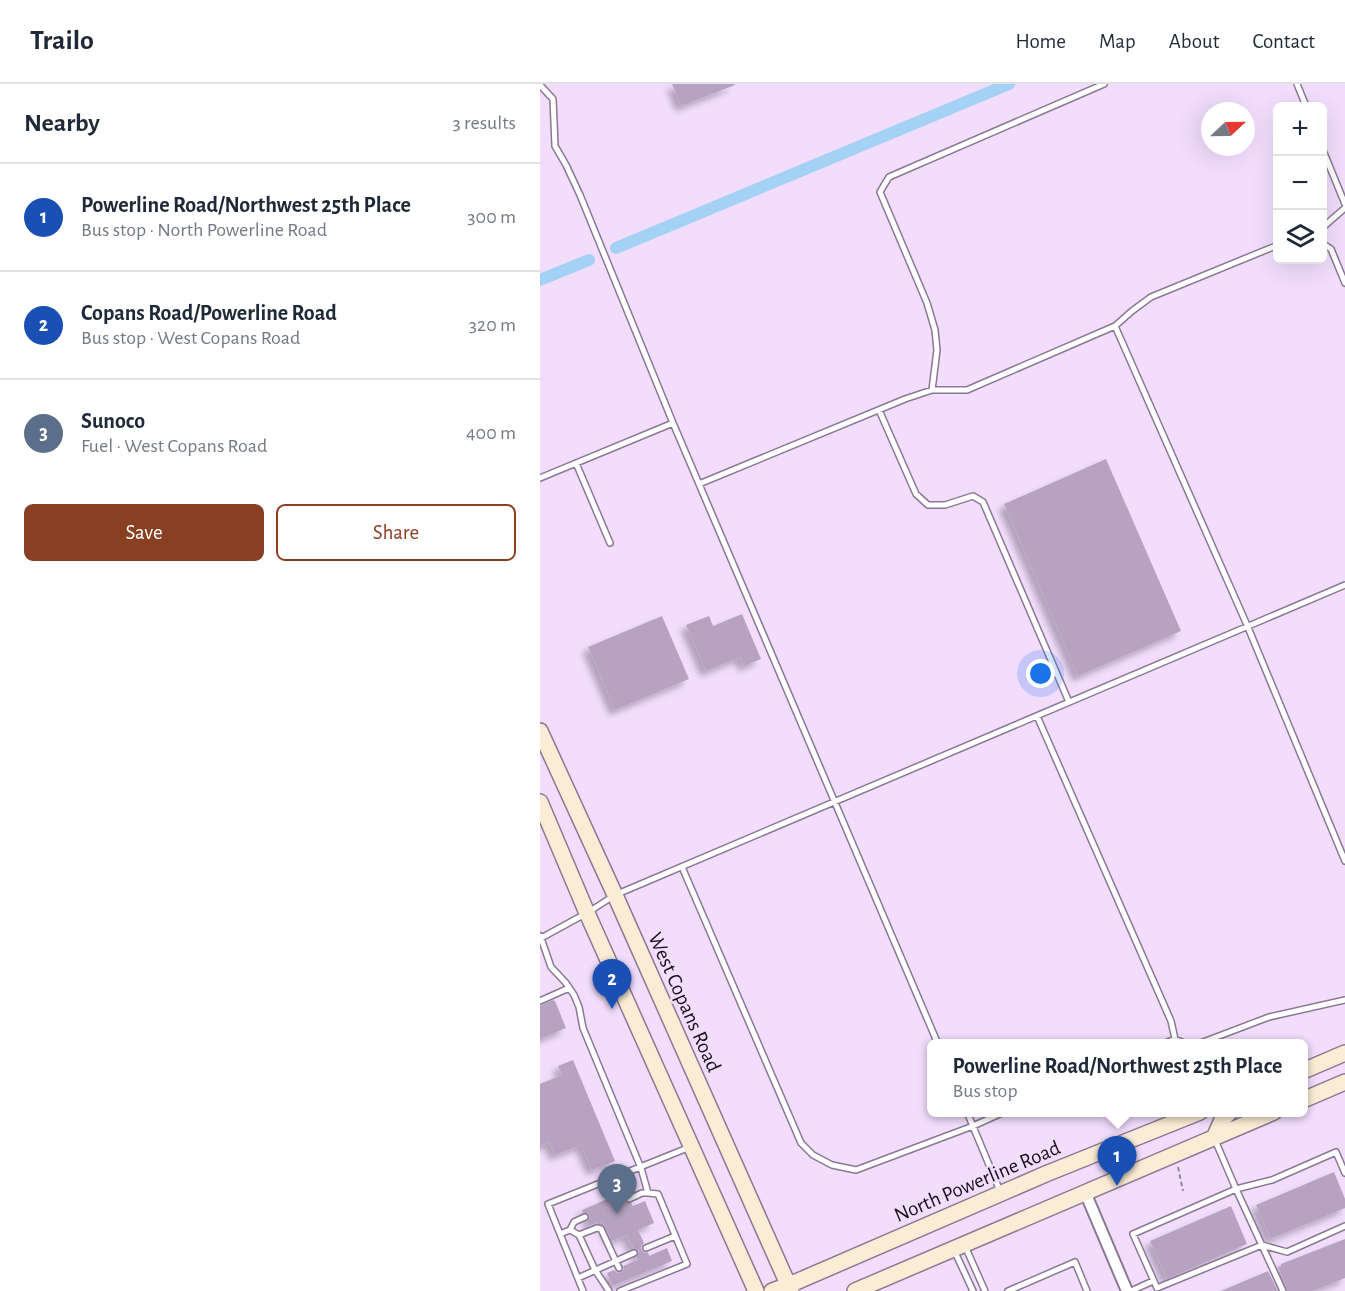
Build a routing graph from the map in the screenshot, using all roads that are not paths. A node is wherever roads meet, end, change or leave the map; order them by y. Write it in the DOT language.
graph roads {
  1 [pos="1104,84"];
  2 [pos="1296,84"];
  3 [pos="540,85"];
  4 [pos="1304,102"];
  5 [pos="1326,156"];
  6 [pos="1345,206"];
  7 [pos="1327,224"];
  8 [pos="1273,246"];
  9 [pos="1327,246"];
  10 [pos="1345,283"];
  11 [pos="1115,326"];
  12 [pos="933,390"];
  13 [pos="879,410"];
  14 [pos="673,423"];
  15 [pos="576,463"];
  16 [pos="540,478"];
  17 [pos="699,484"];
  18 [pos="610,543"];
  19 [pos="1345,585"];
  20 [pos="1247,625"];
  21 [pos="1069,702"];
  22 [pos="1038,716"];
  23 [pos="540,731"];
  24 [pos="540,802"];
  25 [pos="835,802"];
  26 [pos="1345,861"];
  27 [pos="682,867"];
  28 [pos="615,896"];
  29 [pos="587,913"];
  30 [pos="540,937"];
  31 [pos="569,988"];
  32 [pos="1345,1000"];
  33 [pos="540,1001"];
  34 [pos="936,1039"];
  35 [pos="1175,1039"];
  36 [pos="1211,1039"];
  37 [pos="1345,1053"];
  38 [pos="1308,1069"];
  39 [pos="1344,1085"];
  40 [pos="1308,1098"];
  41 [pos="969,1117"];
  42 [pos="994,1117"];
  43 [pos="1190,1117"];
  44 [pos="1225,1117"];
  45 [pos="1264,1117"];
  46 [pos="973,1126"];
  47 [pos="1214,1138"];
  48 [pos="692,1146"];
  49 [pos="641,1167"];
  50 [pos="1345,1173"];
  51 [pos="1236,1189"];
  52 [pos="648,1192"];
  53 [pos="1086,1192"];
  54 [pos="1001,1193"];
  55 [pos="629,1198"];
  56 [pos="585,1217"];
  57 [pos="1345,1226"];
  58 [pos="570,1230"];
  59 [pos="561,1234"];
  60 [pos="579,1235"];
  61 [pos="675,1236"];
  62 [pos="655,1244"];
  63 [pos="1262,1245"];
  64 [pos="959,1246"];
  65 [pos="646,1248"];
  66 [pos="658,1252"];
  67 [pos="616,1261"];
  68 [pos="632,1263"];
  69 [pos="663,1264"];
  70 [pos="619,1268"];
  71 [pos="595,1270"];
  72 [pos="648,1271"];
  73 [pos="667,1272"];
  74 [pos="637,1275"];
  75 [pos="578,1278"];
  76 [pos="651,1278"];
  77 [pos="624,1281"];
  78 [pos="1153,1281"];
  79 [pos="640,1282"];
  80 [pos="627,1288"];
  81 [pos="790,1288"];
  82 [pos="1165,1288"];
  83 [pos="583,1291"];
  84 [pos="609,1291"];
  85 [pos="620,1291"];
  86 [pos="756,1291"];
  87 [pos="772,1291"];
  88 [pos="855,1291"];
  89 [pos="973,1291"];
  90 [pos="985,1291"];
  91 [pos="1008,1291"];
  92 [pos="1087,1291"];
  93 [pos="1129,1291"];
  94 [pos="1283,1291"];
  1 -- 12 [label="lane"];
  2 -- 4 [label="lane"];
  3 -- 14 [label="lane"];
  5 -- 6 [label="lane"];
  6 -- 7 [label="lane"];
  8 -- 11 [label="lane"];
  9 -- 10 [label="lane"];
  11 -- 12 [label="lane"];
  11 -- 20 [label="lane"];
  12 -- 13 [label="lane"];
  13 -- 17 [label="lane"];
  13 -- 21 [label="lane"];
  14 -- 15 [label="lane"];
  14 -- 17 [label="lane"];
  15 -- 16 [label="lane"];
  15 -- 18 [label="lane"];
  17 -- 25 [label="lane"];
  19 -- 20 [label="lane"];
  20 -- 21 [label="lane"];
  20 -- 26 [label="lane"];
  21 -- 22 [label="lane"];
  22 -- 25 [label="lane"];
  22 -- 35 [label="lane"];
  23 -- 28 [label="main road, West Copans Road"];
  24 -- 29 [label="main road"];
  25 -- 27 [label="lane"];
  25 -- 34 [label="lane"];
  27 -- 28 [label="lane"];
  27 -- 46 [label="lane"];
  28 -- 29 [label="lane"];
  28 -- 81 [label="main road, West Copans Road"];
  29 -- 30 [label="lane"];
  29 -- 48 [label="main road"];
  30 -- 31 [label="lane"];
  31 -- 33 [label="lane"];
  31 -- 49 [label="lane"];
  32 -- 36 [label="lane"];
  37 -- 38 [label="main road"];
  39 -- 40 [label="main road"];
  41 -- 46 [label="lane"];
  42 -- 46 [label="lane"];
  43 -- 54 [label="main road, North Powerline Road"];
  44 -- 47 [label="main road"];
  45 -- 47 [label="main road"];
  46 -- 54 [label="lane"];
  47 -- 51 [label="lane"];
  47 -- 53 [label="main road"];
  48 -- 49 [label="lane"];
  48 -- 86 [label="main road"];
  49 -- 52 [label="lane"];
  49 -- 59 [label="lane"];
  50 -- 51 [label="lane"];
  51 -- 63 [label="lane"];
  51 -- 78 [label="lane"];
  52 -- 55 [label="lane"];
  52 -- 61 [label="lane"];
  53 -- 64 [label="main road"];
  53 -- 93 [label="street"];
  54 -- 81 [label="main road, North Powerline Road"];
  56 -- 58 [label="lane"];
  57 -- 63 [label="lane"];
  58 -- 59 [label="lane"];
  58 -- 60 [label="lane"];
  59 -- 75 [label="lane"];
  60 -- 67 [label="lane"];
  60 -- 71 [label="lane"];
  61 -- 62 [label="lane"];
  61 -- 73 [label="lane"];
  62 -- 65 [label="lane"];
  62 -- 66 [label="lane"];
  63 -- 82 [label="lane"];
  63 -- 94 [label="lane"];
  64 -- 88 [label="main road"];
  64 -- 89 [label="lane"];
  64 -- 90 [label="lane"];
  67 -- 68 [label="lane"];
  67 -- 70 [label="lane"];
  67 -- 71 [label="lane"];
  69 -- 73 [label="lane"];
  71 -- 75 [label="lane"];
  71 -- 84 [label="lane"];
  72 -- 76 [label="lane"];
  73 -- 76 [label="lane"];
  74 -- 79 [label="lane"];
  75 -- 83 [label="lane"];
  76 -- 79 [label="lane"];
  77 -- 80 [label="lane"];
  78 -- 82 [label="lane"];
  78 -- 93 [label="lane"];
  79 -- 80 [label="lane"];
  80 -- 85 [label="lane"];
  81 -- 87 [label="main road, North Powerline Road"];
  91 -- 92 [label="lane"];
}
